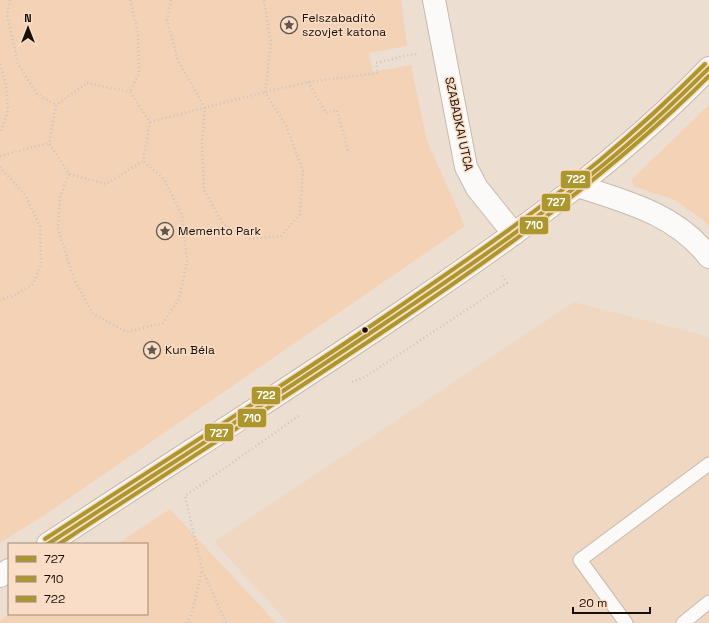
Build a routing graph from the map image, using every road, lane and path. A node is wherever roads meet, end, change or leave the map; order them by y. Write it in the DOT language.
graph roads {
  1 [pos="10,0"];
  2 [pos="130,0"];
  3 [pos="171,0"];
  4 [pos="264,0"];
  5 [pos="434,0"];
  6 [pos="444,51"];
  7 [pos="0,64"];
  8 [pos="709,68"];
  9 [pos="308,82"];
  10 [pos="130,92"];
  11 [pos="265,92"];
  12 [pos="56,105"];
  13 [pos="205,108"];
  14 [pos="150,122"];
  15 [pos="0,134"];
  16 [pos="49,143"];
  17 [pos="348,151"];
  18 [pos="0,156"];
  19 [pos="143,160"];
  20 [pos="0,167"];
  21 [pos="69,174"];
  22 [pos="578,186"];
  23 [pos="514,234"];
  24 [pos="709,257"];
  25 [pos="498,269"];
  26 [pos="0,300"];
  27 [pos="352,382"];
  28 [pos="300,415"];
  29 [pos="709,464"];
  30 [pos="50,543"];
  31 [pos="202,569"];
  32 [pos="709,602"];
  33 [pos="691,621"];
  34 [pos="187,623"];
  35 [pos="226,623"];
  36 [pos="626,623"];
  1 -- 12 [label="path"];
  2 -- 10 [label="path"];
  3 -- 13 [label="path"];
  4 -- 11 [label="path"];
  5 -- 6 [label="main road, SZABADKAI UTCA"];
  6 -- 9 [label="path"];
  6 -- 23 [label="main road, SZABADKAI UTCA"];
  7 -- 15 [label="path"];
  8 -- 22 [label="main road"];
  9 -- 11 [label="path"];
  9 -- 17 [label="path"];
  10 -- 12 [label="path"];
  10 -- 14 [label="path"];
  11 -- 13 [label="path"];
  11 -- 13 [label="path"];
  12 -- 16 [label="path"];
  13 -- 14 [label="path"];
  14 -- 19 [label="path"];
  16 -- 18 [label="path"];
  16 -- 21 [label="path"];
  19 -- 21 [label="path"];
  19 -- 21 [label="path"];
  20 -- 26 [label="path"];
  22 -- 23 [label="main road"];
  22 -- 24 [label="main road"];
  23 -- 30 [label="main road"];
  25 -- 27 [label="path"];
  28 -- 31 [label="path"];
  29 -- 36 [label="lane"];
  31 -- 34 [label="path"];
  31 -- 35 [label="path"];
  32 -- 33 [label="lane"];
}
